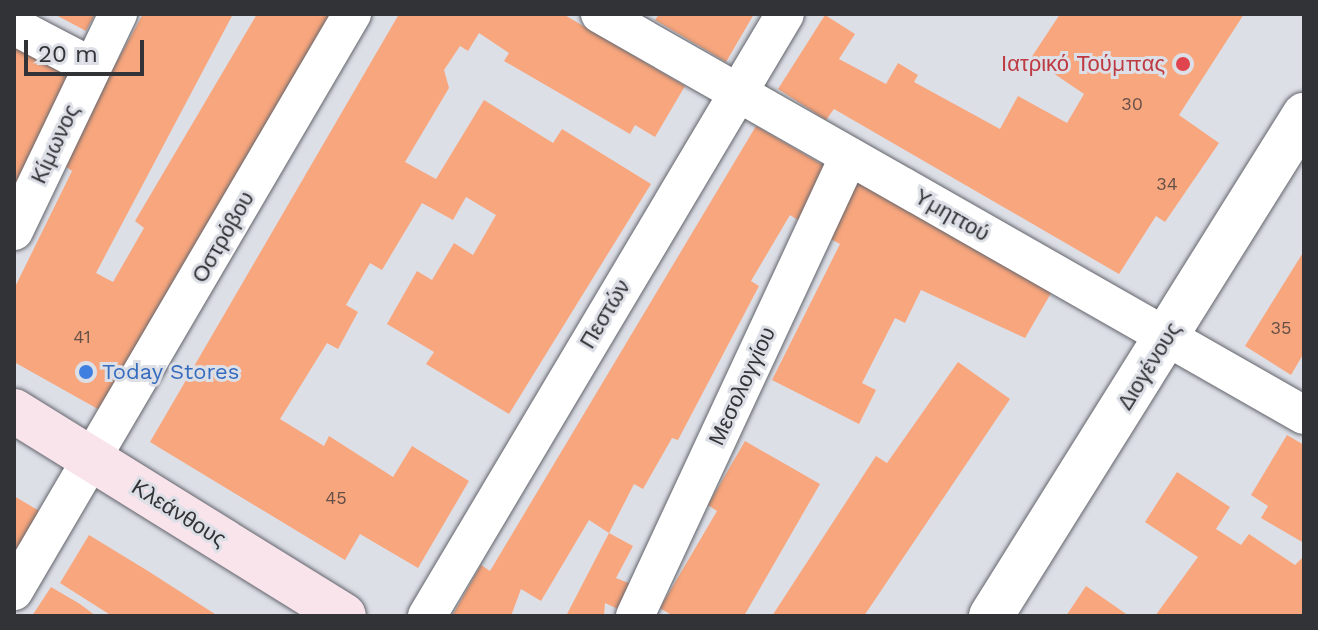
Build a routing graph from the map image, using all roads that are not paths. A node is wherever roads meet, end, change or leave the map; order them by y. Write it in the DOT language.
graph roads {
  1 [pos="118,14"];
  2 [pos="352,14"];
  3 [pos="600,14"];
  4 [pos="785,14"];
  5 [pos="14,26"];
  6 [pos="92,67"];
  7 [pos="736,92"];
  8 [pos="1304,115"];
  9 [pos="849,156"];
  10 [pos="14,231"];
  11 [pos="1167,337"];
  12 [pos="14,411"];
  13 [pos="1304,415"];
  14 [pos="94,460"];
  15 [pos="14,591"];
  16 [pos="344,616"];
  17 [pos="427,616"];
  18 [pos="635,616"];
  19 [pos="991,616"];
  1 -- 6 [label="street, Κίμωνος"];
  2 -- 14 [label="street, Οστρόβου"];
  3 -- 7 [label="street, Υμηττού"];
  4 -- 7 [label="street, Πεστών"];
  5 -- 6 [label="street"];
  6 -- 10 [label="street, Κίμωνος"];
  7 -- 9 [label="street, Υμηττού"];
  7 -- 17 [label="street, Πεστών"];
  8 -- 11 [label="street, Διογένους"];
  9 -- 11 [label="street, Υμηττού"];
  9 -- 18 [label="street, Μεσολογγίου"];
  11 -- 13 [label="street, Υμηττού"];
  11 -- 19 [label="street, Διογένους"];
  12 -- 14 [label="main road, Κλεάνθους"];
  14 -- 15 [label="street, Οστρόβου"];
  14 -- 16 [label="main road, Κλεάνθους"];
}
